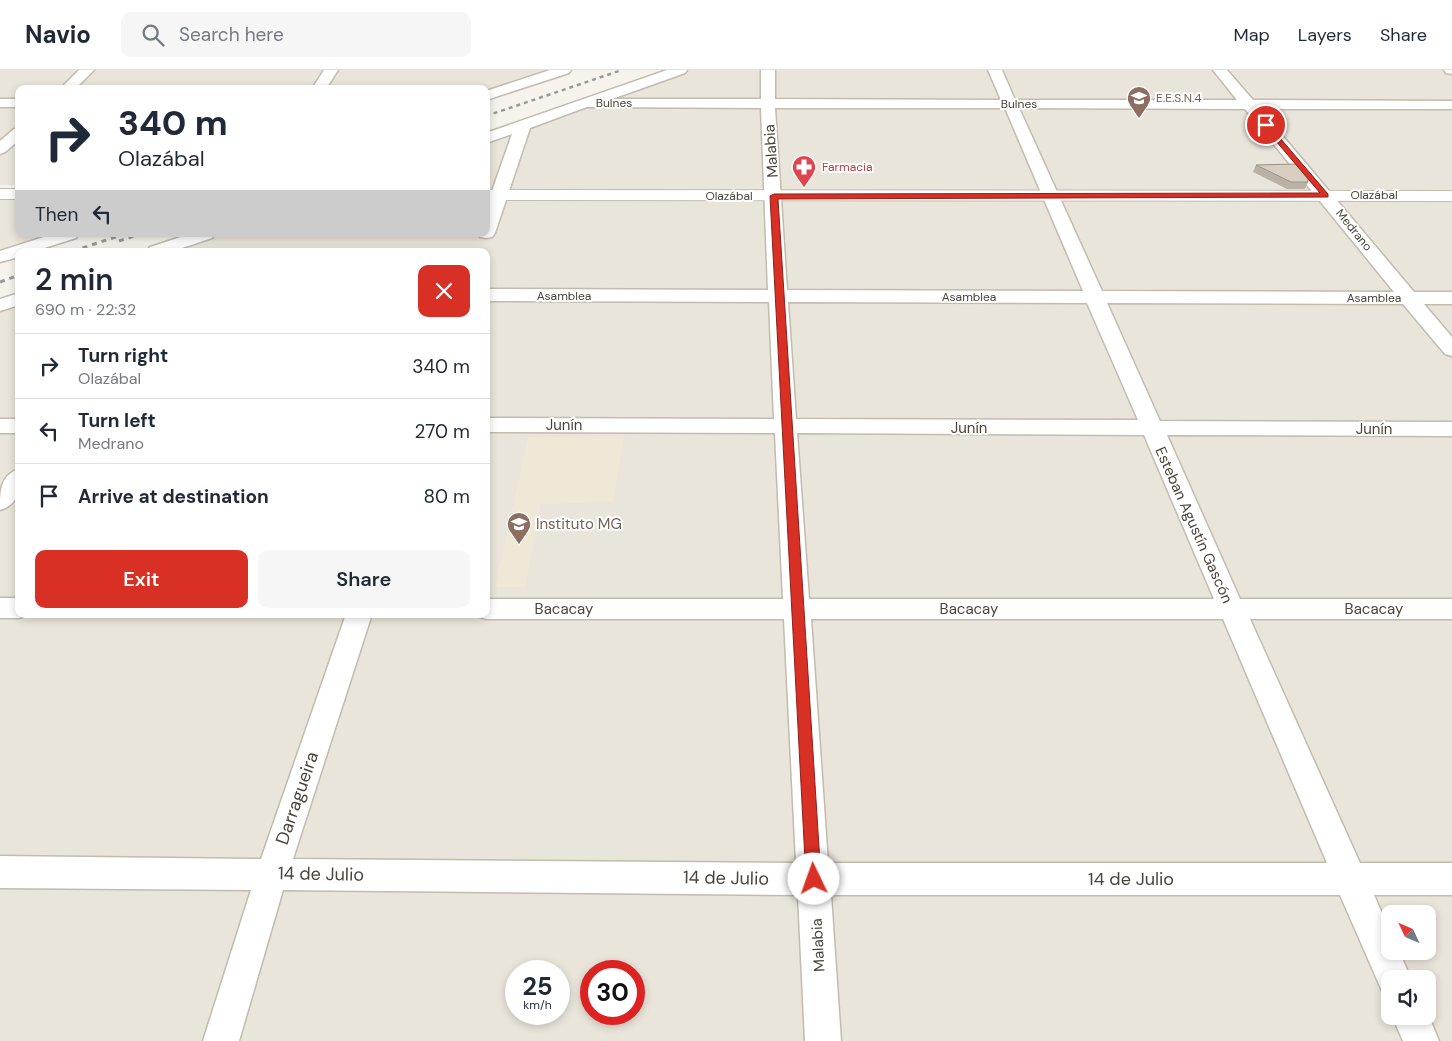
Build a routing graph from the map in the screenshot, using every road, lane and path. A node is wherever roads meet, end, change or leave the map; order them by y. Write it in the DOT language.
graph roads {
  1 [pos="88,70"];
  2 [pos="331,70"];
  3 [pos="564,70"];
  4 [pos="680,70"];
  5 [pos="768,70"];
  6 [pos="995,70"];
  7 [pos="1220,70"];
  8 [pos="536,75"];
  9 [pos="71,85"];
  10 [pos="322,85"];
  11 [pos="490,94"];
  12 [pos="0,103"];
  13 [pos="15,103"];
  14 [pos="586,103"];
  15 [pos="768,104"];
  16 [pos="1010,104"];
  17 [pos="1248,104"];
  18 [pos="1452,105"];
  19 [pos="523,125"];
  20 [pos="15,136"];
  21 [pos="490,137"];
  22 [pos="0,149"];
  23 [pos="0,194"];
  24 [pos="15,194"];
  25 [pos="492,195"];
  26 [pos="1326,195"];
  27 [pos="774,196"];
  28 [pos="1051,196"];
  29 [pos="1452,196"];
  30 [pos="490,208"];
  31 [pos="61,237"];
  32 [pos="200,237"];
  33 [pos="183,246"];
  34 [pos="27,248"];
  35 [pos="15,252"];
  36 [pos="0,257"];
  37 [pos="490,295"];
  38 [pos="778,297"];
  39 [pos="1095,297"];
  40 [pos="1409,298"];
  41 [pos="1452,298"];
  42 [pos="15,300"];
  43 [pos="0,305"];
  44 [pos="1452,350"];
  45 [pos="490,424"];
  46 [pos="0,426"];
  47 [pos="15,426"];
  48 [pos="786,427"];
  49 [pos="1152,429"];
  50 [pos="1452,429"];
  51 [pos="15,482"];
  52 [pos="0,502"];
  53 [pos="0,608"];
  54 [pos="15,608"];
  55 [pos="490,609"];
  56 [pos="798,609"];
  57 [pos="1231,609"];
  58 [pos="1452,609"];
  59 [pos="358,618"];
  60 [pos="0,872"];
  61 [pos="272,874"];
  62 [pos="814,879"];
  63 [pos="1350,880"];
  64 [pos="1452,880"];
  65 [pos="1390,970"];
  66 [pos="1414,1025"];
  67 [pos="222,1041"];
  68 [pos="824,1041"];
  69 [pos="1421,1041"];
  1 -- 9 [label="street"];
  2 -- 10 [label="street"];
  3 -- 8 [label="street"];
  4 -- 14 [label="street"];
  5 -- 15 [label="street, Malabia"];
  6 -- 16 [label="street, Esteban Agustín Gascón"];
  7 -- 17 [label="street, Medrano"];
  8 -- 11 [label="street"];
  12 -- 13 [label="street"];
  14 -- 15 [label="street, Bulnes"];
  14 -- 19 [label="street"];
  15 -- 16 [label="street, Bulnes"];
  15 -- 27 [label="street, Malabia"];
  16 -- 17 [label="street, Bulnes"];
  16 -- 28 [label="street, Esteban Agustín Gascón"];
  17 -- 18 [label="street, Bulnes"];
  17 -- 26 [label="street, Medrano"];
  19 -- 21 [label="street"];
  19 -- 25 [label="street"];
  20 -- 22 [label="street"];
  23 -- 24 [label="street"];
  25 -- 27 [label="street, Olazábal"];
  25 -- 30 [label="street"];
  26 -- 28 [label="street, Olazábal"];
  26 -- 29 [label="street, Olazábal"];
  26 -- 40 [label="street, Medrano"];
  27 -- 28 [label="street, Olazábal"];
  27 -- 38 [label="street, Malabia"];
  28 -- 39 [label="street, Esteban Agustín Gascón"];
  31 -- 34 [label="street"];
  32 -- 33 [label="street"];
  35 -- 36 [label="street"];
  37 -- 38 [label="street, Asamblea"];
  38 -- 39 [label="street, Asamblea"];
  38 -- 48 [label="street, Malabia"];
  39 -- 40 [label="street, Asamblea"];
  39 -- 49 [label="street, Esteban Agustín Gascón"];
  40 -- 41 [label="street, Asamblea"];
  40 -- 44 [label="street, Medrano"];
  42 -- 43 [label="street"];
  45 -- 48 [label="street, Junín"];
  46 -- 47 [label="street"];
  48 -- 49 [label="street, Junín"];
  48 -- 56 [label="street, Malabia"];
  49 -- 50 [label="street, Junín"];
  49 -- 57 [label="street, Esteban Agustín Gascón"];
  51 -- 52 [label="street"];
  53 -- 54 [label="street"];
  55 -- 56 [label="street, Bacacay"];
  56 -- 57 [label="street, Bacacay"];
  56 -- 62 [label="street, Malabia"];
  57 -- 58 [label="street, Bacacay"];
  57 -- 63 [label="street, Esteban Agustín Gascón"];
  59 -- 61 [label="street, Darragueira"];
  60 -- 61 [label="street, 14 de Julio"];
  61 -- 62 [label="street, 14 de Julio"];
  61 -- 67 [label="street, Darragueira"];
  62 -- 63 [label="street, 14 de Julio"];
  62 -- 68 [label="street, Malabia"];
  63 -- 64 [label="street, 14 de Julio"];
  63 -- 65 [label="street, Esteban Agustín Gascón"];
  66 -- 69 [label="street"];
}
